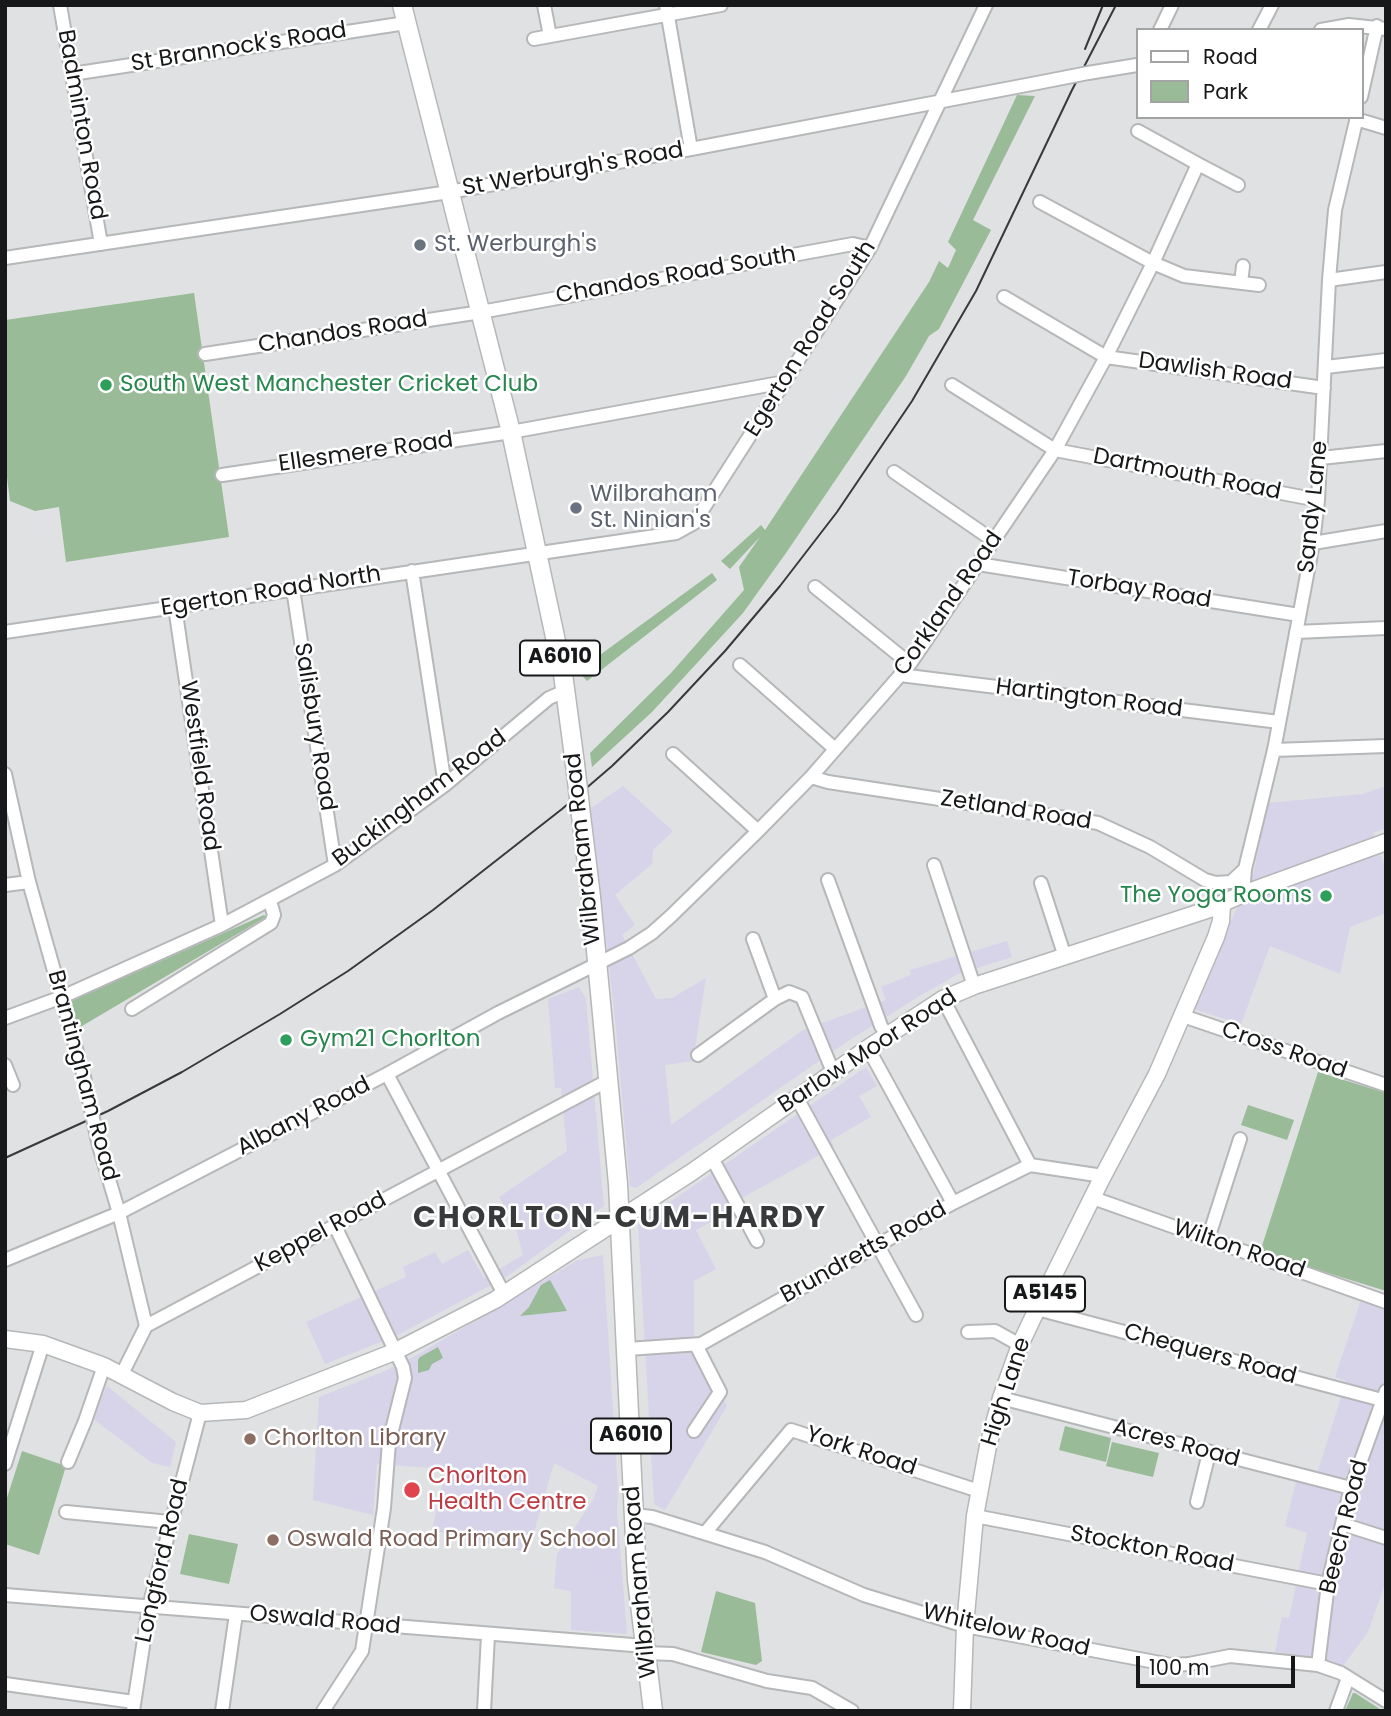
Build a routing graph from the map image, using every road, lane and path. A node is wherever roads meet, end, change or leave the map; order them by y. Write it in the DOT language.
graph roads {
  1 [pos="60,5"];
  2 [pos="544,5"];
  3 [pos="721,5"];
  4 [pos="986,5"];
  5 [pos="1172,5"];
  6 [pos="1272,5"];
  7 [pos="667,10"];
  8 [pos="404,14"];
  9 [pos="1161,28"];
  10 [pos="1260,28"];
  11 [pos="1332,28"];
  12 [pos="1382,28"];
  13 [pos="550,36"];
  14 [pos="534,39"];
  15 [pos="1136,65"];
  16 [pos="72,74"];
  17 [pos="1363,91"];
  18 [pos="940,100"];
  19 [pos="1356,119"];
  20 [pos="1359,119"];
  21 [pos="1386,128"];
  22 [pos="1138,131"];
  23 [pos="691,149"];
  24 [pos="1198,164"];
  25 [pos="1238,185"];
  26 [pos="449,192"];
  27 [pos="1040,202"];
  28 [pos="101,244"];
  29 [pos="870,248"];
  30 [pos="5,258"];
  31 [pos="1153,263"];
  32 [pos="1243,266"];
  33 [pos="1386,272"];
  34 [pos="1329,280"];
  35 [pos="1241,283"];
  36 [pos="1259,285"];
  37 [pos="1004,297"];
  38 [pos="481,312"];
  39 [pos="205,354"];
  40 [pos="1106,356"];
  41 [pos="1386,360"];
  42 [pos="1326,367"];
  43 [pos="785,382"];
  44 [pos="953,385"];
  45 [pos="1325,388"];
  46 [pos="511,432"];
  47 [pos="1055,450"];
  48 [pos="1386,451"];
  49 [pos="1321,458"];
  50 [pos="894,472"];
  51 [pos="222,475"];
  52 [pos="1318,500"];
  53 [pos="1386,531"];
  54 [pos="994,541"];
  55 [pos="1313,543"];
  56 [pos="538,553"];
  57 [pos="978,564"];
  58 [pos="412,571"];
  59 [pos="815,587"];
  60 [pos="293,589"];
  61 [pos="175,607"];
  62 [pos="1299,615"];
  63 [pos="1386,628"];
  64 [pos="5,632"];
  65 [pos="1296,632"];
  66 [pos="910,664"];
  67 [pos="740,665"];
  68 [pos="900,675"];
  69 [pos="565,691"];
  70 [pos="1279,722"];
  71 [pos="1386,746"];
  72 [pos="835,749"];
  73 [pos="1274,750"];
  74 [pos="673,754"];
  75 [pos="5,774"];
  76 [pos="811,777"];
  77 [pos="444,785"];
  78 [pos="758,831"];
  79 [pos="1386,842"];
  80 [pos="335,865"];
  81 [pos="934,865"];
  82 [pos="1245,869"];
  83 [pos="828,880"];
  84 [pos="29,882"];
  85 [pos="1041,883"];
  86 [pos="5,885"];
  87 [pos="1242,894"];
  88 [pos="270,901"];
  89 [pos="1222,905"];
  90 [pos="222,925"];
  91 [pos="753,939"];
  92 [pos="1065,957"];
  93 [pos="597,963"];
  94 [pos="974,986"];
  95 [pos="62,997"];
  96 [pos="775,999"];
  97 [pos="943,999"];
  98 [pos="132,1009"];
  99 [pos="1182,1016"];
  100 [pos="5,1018"];
  101 [pos="887,1035"];
  102 [pos="868,1048"];
  103 [pos="698,1055"];
  104 [pos="5,1065"];
  105 [pos="833,1072"];
  106 [pos="387,1074"];
  107 [pos="607,1081"];
  108 [pos="13,1085"];
  109 [pos="1386,1085"];
  110 [pos="797,1098"];
  111 [pos="1240,1139"];
  112 [pos="712,1158"];
  113 [pos="1030,1165"];
  114 [pos="438,1172"];
  115 [pos="1103,1176"];
  116 [pos="1093,1198"];
  117 [pos="953,1203"];
  118 [pos="119,1213"];
  119 [pos="620,1219"];
  120 [pos="335,1226"];
  121 [pos="1208,1239"];
  122 [pos="757,1241"];
  123 [pos="879,1245"];
  124 [pos="5,1260"];
  125 [pos="504,1294"];
  126 [pos="1386,1302"];
  127 [pos="1037,1309"];
  128 [pos="916,1315"];
  129 [pos="146,1326"];
  130 [pos="968,1332"];
  131 [pos="5,1339"];
  132 [pos="43,1344"];
  133 [pos="696,1345"];
  134 [pos="1020,1345"];
  135 [pos="627,1349"];
  136 [pos="394,1352"];
  137 [pos="104,1366"];
  138 [pos="122,1374"];
  139 [pos="1384,1396"];
  140 [pos="1001,1398"];
  141 [pos="200,1413"];
  142 [pos="694,1431"];
  143 [pos="1209,1453"];
  144 [pos="68,1462"];
  145 [pos="5,1464"];
  146 [pos="1351,1488"];
  147 [pos="979,1491"];
  148 [pos="1196,1502"];
  149 [pos="66,1512"];
  150 [pos="634,1516"];
  151 [pos="975,1516"];
  152 [pos="170,1522"];
  153 [pos="1342,1524"];
  154 [pos="705,1533"];
  155 [pos="1386,1538"];
  156 [pos="1328,1584"];
  157 [pos="5,1595"];
  158 [pos="149,1607"];
  159 [pos="236,1614"];
  160 [pos="366,1625"];
  161 [pos="965,1626"];
  162 [pos="488,1635"];
  163 [pos="645,1650"];
  164 [pos="1318,1665"];
  165 [pos="1348,1678"];
  166 [pos="5,1684"];
  167 [pos="1386,1700"];
  168 [pos="134,1707"];
  169 [pos="222,1711"];
  170 [pos="323,1711"];
  171 [pos="484,1711"];
  172 [pos="653,1711"];
  173 [pos="852,1711"];
  174 [pos="962,1711"];
  175 [pos="1336,1711"];
  1 -- 16 [label="street, Badminton Road"];
  2 -- 13 [label="street"];
  3 -- 7 [label="street"];
  4 -- 18 [label="street, Egerton Road South"];
  5 -- 9 [label="street"];
  6 -- 10 [label="street"];
  7 -- 13 [label="street"];
  7 -- 23 [label="street"];
  8 -- 16 [label="street, St Brannock's Road"];
  8 -- 26 [label="highway, Wilbraham Road / A6010"];
  11 -- 12 [label="street"];
  12 -- 17 [label="street"];
  13 -- 14 [label="street"];
  15 -- 18 [label="street, St Werburgh's Road, bridge"];
  16 -- 28 [label="street, Badminton Road"];
  18 -- 23 [label="street, St Werburgh's Road"];
  18 -- 29 [label="street, Egerton Road South"];
  19 -- 34 [label="street, Sandy Lane"];
  20 -- 21 [label="street"];
  22 -- 24 [label="street"];
  23 -- 26 [label="street, St Werburgh's Road"];
  24 -- 25 [label="street"];
  24 -- 31 [label="street, Corkland Road"];
  26 -- 28 [label="street, St Werburgh's Road"];
  26 -- 38 [label="highway, Wilbraham Road / A6010"];
  27 -- 31 [label="street"];
  28 -- 30 [label="street, St Werburgh's Road"];
  29 -- 38 [label="street, Chandos Road South"];
  29 -- 43 [label="street, Egerton Road South"];
  31 -- 35 [label="street"];
  31 -- 40 [label="street, Corkland Road"];
  32 -- 35 [label="street"];
  33 -- 34 [label="street"];
  34 -- 42 [label="street, Sandy Lane"];
  35 -- 36 [label="street"];
  37 -- 40 [label="street"];
  38 -- 39 [label="street, Chandos Road"];
  38 -- 46 [label="highway, Wilbraham Road / A6010"];
  40 -- 45 [label="street, Dawlish Road"];
  40 -- 47 [label="street, Corkland Road"];
  41 -- 42 [label="street"];
  42 -- 45 [label="street, Sandy Lane"];
  43 -- 46 [label="street, Ellesmere Road"];
  43 -- 56 [label="street, Egerton Road South"];
  44 -- 47 [label="street"];
  45 -- 49 [label="street, Sandy Lane"];
  46 -- 51 [label="street, Ellesmere Road"];
  46 -- 56 [label="highway, Wilbraham Road / A6010"];
  47 -- 52 [label="street, Dartmouth Road"];
  47 -- 54 [label="street, Corkland Road"];
  48 -- 49 [label="street"];
  49 -- 52 [label="street, Sandy Lane"];
  50 -- 54 [label="street"];
  52 -- 55 [label="street, Sandy Lane"];
  53 -- 55 [label="street"];
  54 -- 57 [label="street, Corkland Road"];
  55 -- 62 [label="street, Sandy Lane"];
  56 -- 58 [label="street, Egerton Road North"];
  56 -- 69 [label="highway, Wilbraham Road / A6010"];
  57 -- 62 [label="street, Torbay Road"];
  57 -- 66 [label="street, Corkland Road"];
  58 -- 60 [label="street, Egerton Road North"];
  58 -- 77 [label="street"];
  59 -- 66 [label="street"];
  60 -- 61 [label="street, Egerton Road North"];
  60 -- 80 [label="street, Salisbury Road"];
  61 -- 64 [label="street, Egerton Road North"];
  61 -- 90 [label="street, Westfield Road"];
  62 -- 65 [label="street, Sandy Lane"];
  63 -- 65 [label="street"];
  65 -- 70 [label="street, Sandy Lane"];
  66 -- 68 [label="street, Corkland Road"];
  67 -- 72 [label="street"];
  68 -- 70 [label="street, Hartington Road"];
  68 -- 72 [label="street, Corkland Road"];
  69 -- 77 [label="street, Buckingham Road"];
  69 -- 93 [label="highway, Wilbraham Road / A6010, bridge"];
  70 -- 73 [label="street, Sandy Lane"];
  71 -- 73 [label="street"];
  72 -- 76 [label="street, Corkland Road"];
  73 -- 82 [label="street, Sandy Lane"];
  74 -- 78 [label="street"];
  75 -- 84 [label="street, Brantingham Road"];
  76 -- 78 [label="street, Corkland Road"];
  76 -- 82 [label="street, Zetland Road"];
  77 -- 80 [label="street, Buckingham Road"];
  78 -- 93 [label="street, Corkland Road"];
  79 -- 87 [label="main road, Barlow Moor Road"];
  80 -- 88 [label="street, Buckingham Road"];
  81 -- 94 [label="street"];
  82 -- 87 [label="street, Sandy Lane"];
  83 -- 101 [label="street"];
  84 -- 86 [label="street"];
  84 -- 95 [label="street, Brantingham Road"];
  85 -- 92 [label="street"];
  87 -- 89 [label="main road, Barlow Moor Road"];
  88 -- 90 [label="street, Buckingham Road"];
  88 -- 98 [label="street"];
  89 -- 92 [label="main road, Barlow Moor Road"];
  89 -- 99 [label="main road, High Lane / A5145"];
  90 -- 95 [label="street, Buckingham Road"];
  91 -- 96 [label="street"];
  92 -- 94 [label="main road, Barlow Moor Road"];
  93 -- 106 [label="street, Albany Road"];
  93 -- 107 [label="highway, Wilbraham Road / A6010"];
  94 -- 97 [label="main road, Barlow Moor Road"];
  95 -- 100 [label="street, Buckingham Road"];
  95 -- 118 [label="street, Brantingham Road, bridge"];
  96 -- 103 [label="street"];
  96 -- 105 [label="street"];
  97 -- 101 [label="main road, Barlow Moor Road"];
  97 -- 113 [label="street"];
  99 -- 109 [label="street, Cross Road"];
  99 -- 115 [label="main road, High Lane / A5145"];
  101 -- 102 [label="main road, Barlow Moor Road"];
  102 -- 105 [label="main road, Barlow Moor Road"];
  102 -- 117 [label="street"];
  104 -- 108 [label="street"];
  105 -- 110 [label="main road, Barlow Moor Road"];
  106 -- 114 [label="street"];
  106 -- 118 [label="street, Albany Road"];
  107 -- 114 [label="street, Keppel Road"];
  107 -- 119 [label="highway, Wilbraham Road / A6010"];
  110 -- 112 [label="main road, Barlow Moor Road"];
  110 -- 123 [label="street"];
  111 -- 121 [label="street"];
  112 -- 119 [label="main road, Barlow Moor Road"];
  112 -- 122 [label="street"];
  113 -- 115 [label="street"];
  113 -- 117 [label="street, Brundretts Road"];
  114 -- 120 [label="street, Keppel Road"];
  114 -- 125 [label="street"];
  115 -- 116 [label="main road, High Lane / A5145"];
  116 -- 121 [label="street, Wilton Road"];
  116 -- 127 [label="main road, High Lane / A5145"];
  117 -- 123 [label="street, Brundretts Road"];
  118 -- 124 [label="street, Albany Road"];
  118 -- 129 [label="street, Brantingham Road"];
  119 -- 125 [label="main road, Barlow Moor Road"];
  119 -- 135 [label="highway, Wilbraham Road / A6010"];
  120 -- 129 [label="street, Keppel Road"];
  120 -- 136 [label="street"];
  121 -- 126 [label="street, Wilton Road"];
  123 -- 128 [label="street"];
  123 -- 133 [label="street, Brundretts Road"];
  125 -- 136 [label="main road, Barlow Moor Road"];
  127 -- 134 [label="main road, High Lane / A5145"];
  127 -- 139 [label="street, Chequers Road"];
  129 -- 138 [label="street"];
  130 -- 134 [label="street"];
  131 -- 132 [label="main road"];
  132 -- 137 [label="main road"];
  132 -- 145 [label="street"];
  133 -- 135 [label="street, Brundretts Road"];
  133 -- 142 [label="street"];
  134 -- 140 [label="main road, High Lane / A5145"];
  135 -- 150 [label="highway, Wilbraham Road / A6010"];
  136 -- 141 [label="main road, Barlow Moor Road"];
  136 -- 160 [label="street"];
  137 -- 138 [label="main road"];
  137 -- 144 [label="street"];
  138 -- 141 [label="main road"];
  139 -- 146 [label="street, Beech Road"];
  140 -- 143 [label="street, Acres Road"];
  140 -- 147 [label="main road, High Lane / A5145"];
  141 -- 152 [label="street, Longford Road"];
  143 -- 146 [label="street, Acres Road"];
  143 -- 148 [label="street"];
  146 -- 153 [label="street, Beech Road"];
  147 -- 151 [label="main road, High Lane / A5145"];
  147 -- 154 [label="street, York Road"];
  149 -- 152 [label="street"];
  150 -- 154 [label="street, Whitelow Road"];
  150 -- 163 [label="highway, Wilbraham Road / A6010"];
  151 -- 156 [label="street, Stockton Road"];
  151 -- 161 [label="main road, High Lane / A5145"];
  152 -- 158 [label="street, Longford Road"];
  153 -- 155 [label="street"];
  153 -- 156 [label="street, Beech Road"];
  154 -- 161 [label="street, Whitelow Road"];
  156 -- 164 [label="street, Beech Road"];
  157 -- 158 [label="street, Oswald Road"];
  158 -- 159 [label="street, Oswald Road"];
  158 -- 168 [label="street, Longford Road"];
  159 -- 160 [label="street, Oswald Road"];
  159 -- 169 [label="street"];
  160 -- 162 [label="street, Oswald Road"];
  160 -- 170 [label="street"];
  161 -- 164 [label="street, Whitelow Road"];
  161 -- 174 [label="main road, High Lane / A5145"];
  162 -- 163 [label="street, Oswald Road"];
  162 -- 171 [label="street"];
  163 -- 172 [label="highway, Wilbraham Road / A6010"];
  163 -- 173 [label="street, Oswald Road"];
  164 -- 165 [label="street, Whitelow Road"];
  165 -- 167 [label="street, Whitelow Road"];
  165 -- 175 [label="street"];
  166 -- 168 [label="street"];
}
